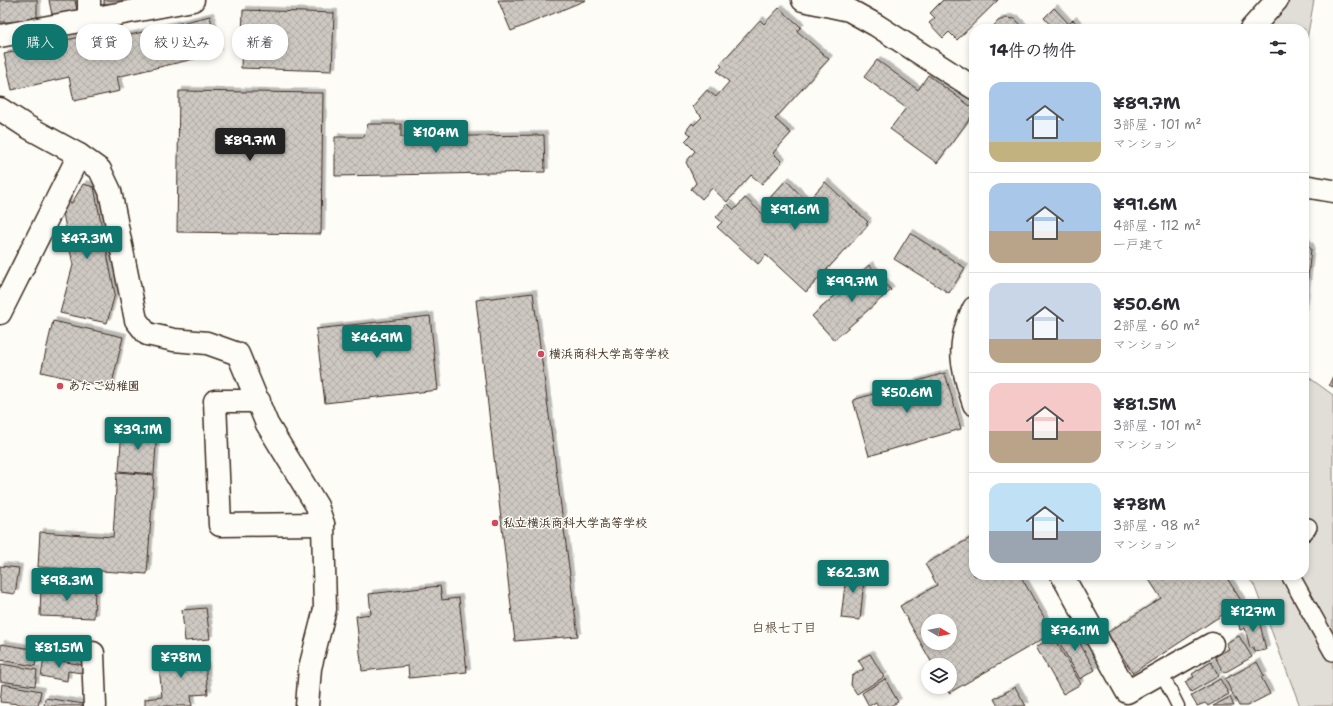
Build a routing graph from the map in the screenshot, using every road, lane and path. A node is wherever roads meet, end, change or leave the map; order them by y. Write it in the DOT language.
graph roads {
  1 [pos="193,0"];
  2 [pos="803,0"];
  3 [pos="1277,0"];
  4 [pos="851,5"];
  5 [pos="89,10"];
  6 [pos="1255,24"];
  7 [pos="0,36"];
  8 [pos="969,85"];
  9 [pos="0,109"];
  10 [pos="79,155"];
  11 [pos="1309,187"];
  12 [pos="1333,191"];
  13 [pos="0,313"];
  14 [pos="969,319"];
  15 [pos="969,390"];
  16 [pos="258,401"];
  17 [pos="323,524"];
  18 [pos="1065,580"];
  19 [pos="1293,580"];
  20 [pos="1212,644"];
  21 [pos="1333,652"];
  22 [pos="93,653"];
  23 [pos="1161,672"];
  24 [pos="95,706"];
  25 [pos="307,706"];
  26 [pos="1178,706"];
  1 -- 5 [label="street"];
  2 -- 4 [label="street"];
  3 -- 6 [label="street"];
  4 -- 8 [label="street"];
  5 -- 7 [label="street"];
  9 -- 10 [label="street"];
  10 -- 13 [label="street"];
  10 -- 16 [label="street"];
  11 -- 12 [label="street"];
  14 -- 15 [label="street"];
  16 -- 17 [label="street"];
  16 -- 17 [label="street"];
  17 -- 25 [label="street"];
  18 -- 23 [label="street"];
  19 -- 21 [label="street"];
  20 -- 23 [label="street"];
  22 -- 24 [label="street"];
  23 -- 26 [label="lane"];
}
